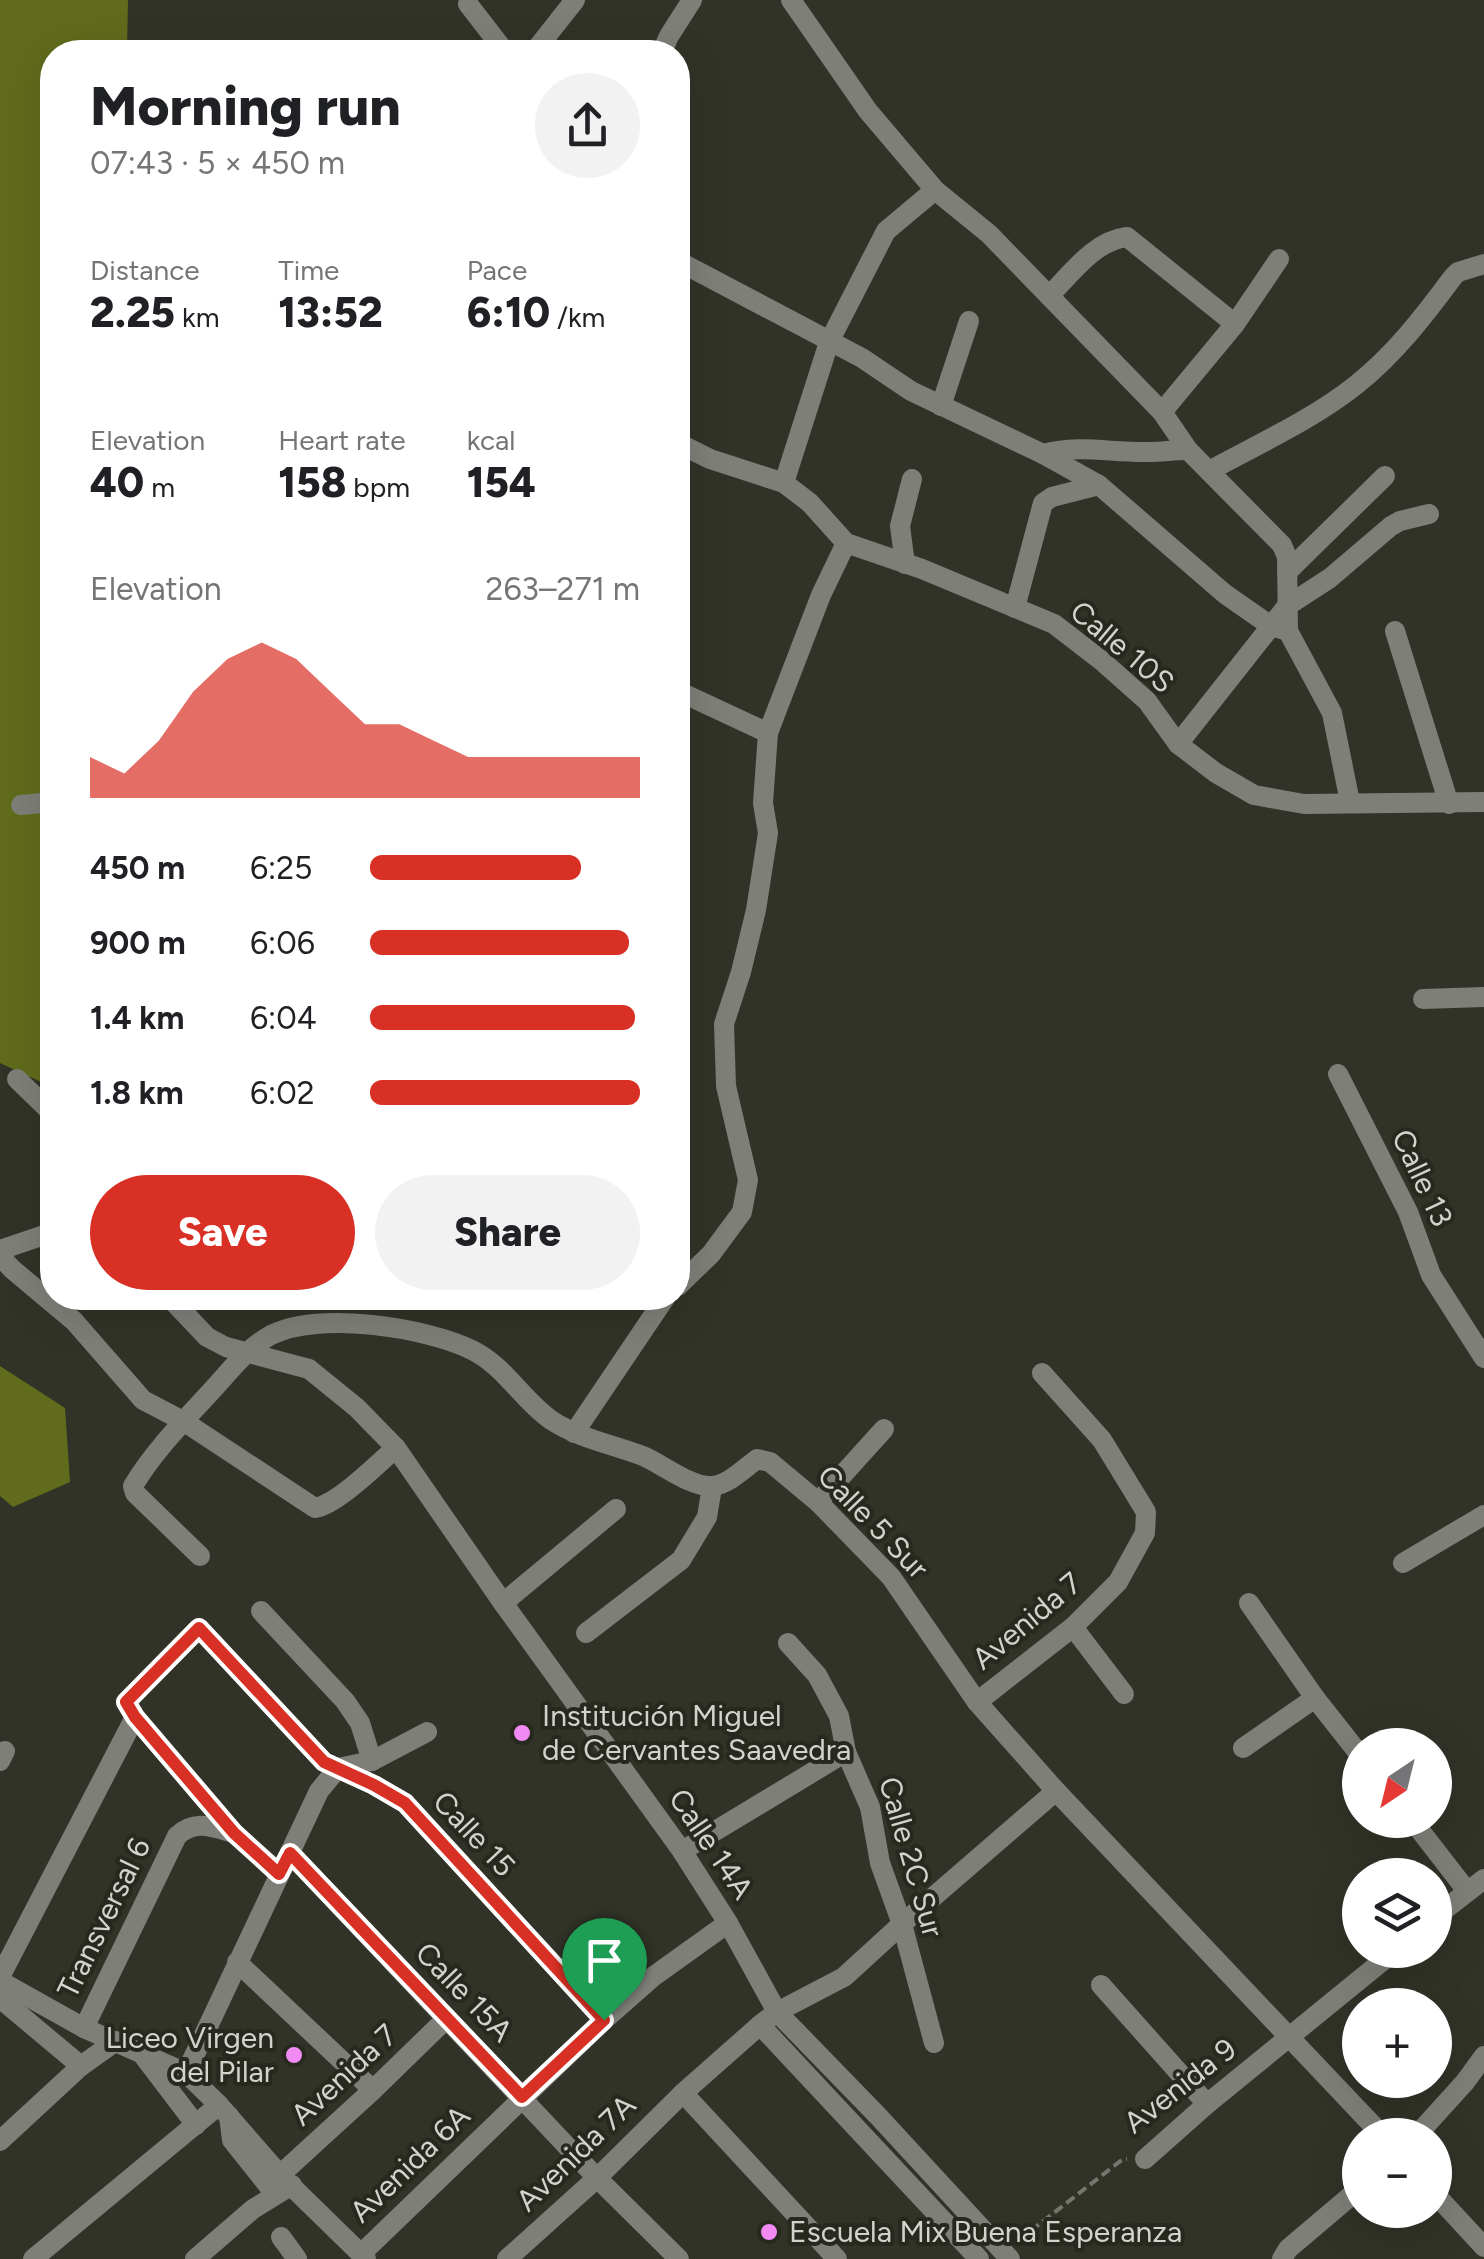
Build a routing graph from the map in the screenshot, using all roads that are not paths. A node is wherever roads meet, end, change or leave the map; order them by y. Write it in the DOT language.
graph roads {
  1 [pos="575,0"];
  2 [pos="692,0"];
  3 [pos="791,0"];
  4 [pos="468,4"];
  5 [pos="496,40"];
  6 [pos="543,40"];
  7 [pos="667,40"];
  8 [pos="934,190"];
  9 [pos="1278,258"];
  10 [pos="1484,264"];
  11 [pos="690,267"];
  12 [pos="1049,296"];
  13 [pos="969,321"];
  14 [pos="1236,324"];
  15 [pos="828,342"];
  16 [pos="941,406"];
  17 [pos="1162,412"];
  18 [pos="690,448"];
  19 [pos="1188,450"];
  20 [pos="1043,454"];
  21 [pos="1209,470"];
  22 [pos="1385,476"];
  23 [pos="912,479"];
  24 [pos="784,483"];
  25 [pos="1100,485"];
  26 [pos="1429,514"];
  27 [pos="846,543"];
  28 [pos="905,564"];
  29 [pos="1286,572"];
  30 [pos="1286,606"];
  31 [pos="1015,608"];
  32 [pos="1280,628"];
  33 [pos="1395,632"];
  34 [pos="690,697"];
  35 [pos="768,734"];
  36 [pos="1178,744"];
  37 [pos="1350,802"];
  38 [pos="1484,802"];
  39 [pos="40,803"];
  40 [pos="1448,804"];
  41 [pos="21,805"];
  42 [pos="1484,997"];
  43 [pos="1423,1000"];
  44 [pos="1338,1074"];
  45 [pos="18,1080"];
  46 [pos="40,1101"];
  47 [pos="40,1237"];
  48 [pos="0,1253"];
  49 [pos="690,1275"];
  50 [pos="40,1292"];
  51 [pos="61,1310"];
  52 [pos="181,1310"];
  53 [pos="656,1310"];
  54 [pos="247,1353"];
  55 [pos="1484,1358"];
  56 [pos="1042,1374"];
  57 [pos="183,1421"];
  58 [pos="884,1429"];
  59 [pos="574,1433"];
  60 [pos="396,1448"];
  61 [pos="712,1486"];
  62 [pos="818,1502"];
  63 [pos="616,1509"];
  64 [pos="1484,1514"];
  65 [pos="200,1556"];
  66 [pos="1403,1563"];
  67 [pos="503,1603"];
  68 [pos="1250,1603"];
  69 [pos="261,1611"];
  70 [pos="1073,1627"];
  71 [pos="586,1633"];
  72 [pos="788,1643"];
  73 [pos="1124,1694"];
  74 [pos="1315,1698"];
  75 [pos="977,1702"];
  76 [pos="130,1710"];
  77 [pos="427,1732"];
  78 [pos="1342,1732"];
  79 [pos="1242,1748"];
  80 [pos="846,1752"];
  81 [pos="372,1761"];
  82 [pos="338,1768"];
  83 [pos="1056,1791"];
  84 [pos="234,1833"];
  85 [pos="1430,1838"];
  86 [pos="682,1850"];
  87 [pos="290,1853"];
  88 [pos="279,1874"];
  89 [pos="1476,1885"];
  90 [pos="1452,1904"];
  91 [pos="728,1923"];
  92 [pos="902,1924"];
  93 [pos="236,1962"];
  94 [pos="1374,1968"];
  95 [pos="1101,1984"];
  96 [pos="3,1989"];
  97 [pos="777,2012"];
  98 [pos="447,2018"];
  99 [pos="604,2020"];
  100 [pos="760,2025"];
  101 [pos="84,2028"];
  102 [pos="1290,2038"];
  103 [pos="116,2041"];
  104 [pos="934,2044"];
  105 [pos="144,2056"];
  106 [pos="1484,2056"];
  107 [pos="81,2066"];
  108 [pos="186,2073"];
  109 [pos="373,2090"];
  110 [pos="683,2093"];
  111 [pos="522,2097"];
  112 [pos="1207,2104"];
  113 [pos="224,2110"];
  114 [pos="1366,2118"];
  115 [pos="1432,2118"];
  116 [pos="196,2125"];
  117 [pos="0,2140"];
  118 [pos="1145,2159"];
  119 [pos="597,2178"];
  120 [pos="282,2185"];
  121 [pos="1342,2203"];
  122 [pos="1452,2212"];
  123 [pos="281,2237"];
  124 [pos="1484,2247"];
  125 [pos="521,2255"];
  126 [pos="364,2256"];
  127 [pos="1003,2257"];
  128 [pos="33,2259"];
  129 [pos="194,2259"];
  130 [pos="297,2259"];
  131 [pos="679,2259"];
  132 [pos="837,2259"];
  133 [pos="979,2259"];
  134 [pos="1282,2259"];
  1 -- 6 [label="street"];
  2 -- 7 [label="street"];
  3 -- 8 [label="street"];
  4 -- 5 [label="street"];
  8 -- 12 [label="street"];
  8 -- 15 [label="street"];
  9 -- 14 [label="street"];
  10 -- 21 [label="street"];
  11 -- 15 [label="street"];
  12 -- 14 [label="street"];
  12 -- 17 [label="street"];
  13 -- 16 [label="street"];
  14 -- 17 [label="street"];
  15 -- 16 [label="street"];
  15 -- 24 [label="street"];
  16 -- 20 [label="street"];
  17 -- 19 [label="street"];
  18 -- 24 [label="street, Calle 10S"];
  19 -- 20 [label="street"];
  19 -- 21 [label="street"];
  20 -- 25 [label="street"];
  21 -- 29 [label="street"];
  22 -- 29 [label="street"];
  23 -- 28 [label="street"];
  24 -- 27 [label="street, Calle 10S"];
  25 -- 31 [label="street"];
  25 -- 32 [label="street"];
  26 -- 30 [label="street"];
  27 -- 28 [label="street, Calle 10S"];
  27 -- 35 [label="street"];
  28 -- 31 [label="street, Calle 10S"];
  29 -- 30 [label="street"];
  30 -- 32 [label="street"];
  31 -- 36 [label="street, Calle 10S"];
  32 -- 36 [label="street"];
  32 -- 37 [label="street"];
  33 -- 40 [label="street"];
  34 -- 35 [label="street"];
  35 -- 49 [label="street"];
  36 -- 37 [label="street, Calle 10S"];
  37 -- 40 [label="street, Calle 10S"];
  38 -- 40 [label="street, Calle 10S"];
  39 -- 41 [label="street"];
  42 -- 43 [label="street"];
  44 -- 55 [label="street, Calle 13"];
  45 -- 46 [label="street"];
  47 -- 48 [label="street"];
  48 -- 50 [label="street"];
  51 -- 57 [label="street"];
  52 -- 54 [label="street"];
  53 -- 59 [label="street"];
  54 -- 57 [label="street"];
  54 -- 59 [label="street"];
  54 -- 60 [label="street, Calle 14A"];
  56 -- 70 [label="street, Avenida 7"];
  57 -- 60 [label="street"];
  57 -- 65 [label="street"];
  58 -- 62 [label="street"];
  59 -- 61 [label="street"];
  60 -- 67 [label="street, Calle 14A"];
  61 -- 62 [label="street, Calle 5 Sur"];
  61 -- 71 [label="street"];
  62 -- 75 [label="street, Calle 5 Sur"];
  63 -- 67 [label="street"];
  64 -- 66 [label="street"];
  67 -- 86 [label="street, Calle 14A"];
  68 -- 74 [label="street"];
  69 -- 81 [label="street"];
  70 -- 73 [label="street"];
  70 -- 75 [label="street, Avenida 7"];
  72 -- 80 [label="street, Calle 2C Sur"];
  74 -- 78 [label="street"];
  74 -- 79 [label="street"];
  75 -- 83 [label="street, Calle 5 Sur"];
  76 -- 82 [label="street, Calle 15"];
  76 -- 84 [label="street"];
  76 -- 96 [label="street"];
  77 -- 81 [label="street"];
  80 -- 86 [label="street"];
  80 -- 92 [label="street, Calle 2C Sur"];
  81 -- 82 [label="street"];
  82 -- 87 [label="street"];
  82 -- 99 [label="street, Calle 15"];
  83 -- 92 [label="street, Avenida 7A"];
  83 -- 102 [label="street, Calle 5 Sur"];
  84 -- 88 [label="street"];
  84 -- 101 [label="street, Transversal 6"];
  85 -- 89 [label="street"];
  86 -- 91 [label="street, Calle 14A"];
  87 -- 88 [label="street"];
  87 -- 98 [label="street, Calle 15A"];
  88 -- 93 [label="street"];
  89 -- 90 [label="street"];
  91 -- 97 [label="street, Calle 14A"];
  91 -- 99 [label="street, Avenida 6A"];
  92 -- 97 [label="street, Avenida 7A"];
  92 -- 104 [label="street, Calle 2C Sur"];
  93 -- 108 [label="street"];
  93 -- 109 [label="street"];
  94 -- 102 [label="street, Avenida 9"];
  95 -- 112 [label="street"];
  96 -- 101 [label="street"];
  96 -- 107 [label="street"];
  97 -- 100 [label="street, Avenida 7A"];
  97 -- 127 [label="street, Calle 14A"];
  98 -- 109 [label="street, Avenida 7"];
  98 -- 111 [label="street, Calle 15A"];
  99 -- 111 [label="street, Avenida 6A"];
  100 -- 110 [label="street, Avenida 7A"];
  100 -- 133 [label="street"];
  101 -- 103 [label="street"];
  102 -- 112 [label="street, Avenida 9"];
  102 -- 114 [label="street, Calle 5 Sur"];
  103 -- 105 [label="street"];
  103 -- 107 [label="street"];
  105 -- 108 [label="street"];
  105 -- 116 [label="street"];
  106 -- 115 [label="street"];
  107 -- 117 [label="street"];
  108 -- 113 [label="street"];
  109 -- 120 [label="street, Avenida 7"];
  110 -- 119 [label="street, Avenida 7A"];
  110 -- 132 [label="street"];
  111 -- 119 [label="street, Calle 15A"];
  111 -- 126 [label="street, Avenida 6A"];
  112 -- 118 [label="street, Avenida 9"];
  113 -- 116 [label="street"];
  113 -- 120 [label="street"];
  116 -- 128 [label="street"];
  119 -- 125 [label="street, Avenida 7A"];
  119 -- 131 [label="street, Calle 15A"];
  120 -- 126 [label="street"];
  120 -- 129 [label="street, Avenida 7"];
  121 -- 134 [label="street"];
  122 -- 124 [label="street"];
  123 -- 130 [label="street"];
}
